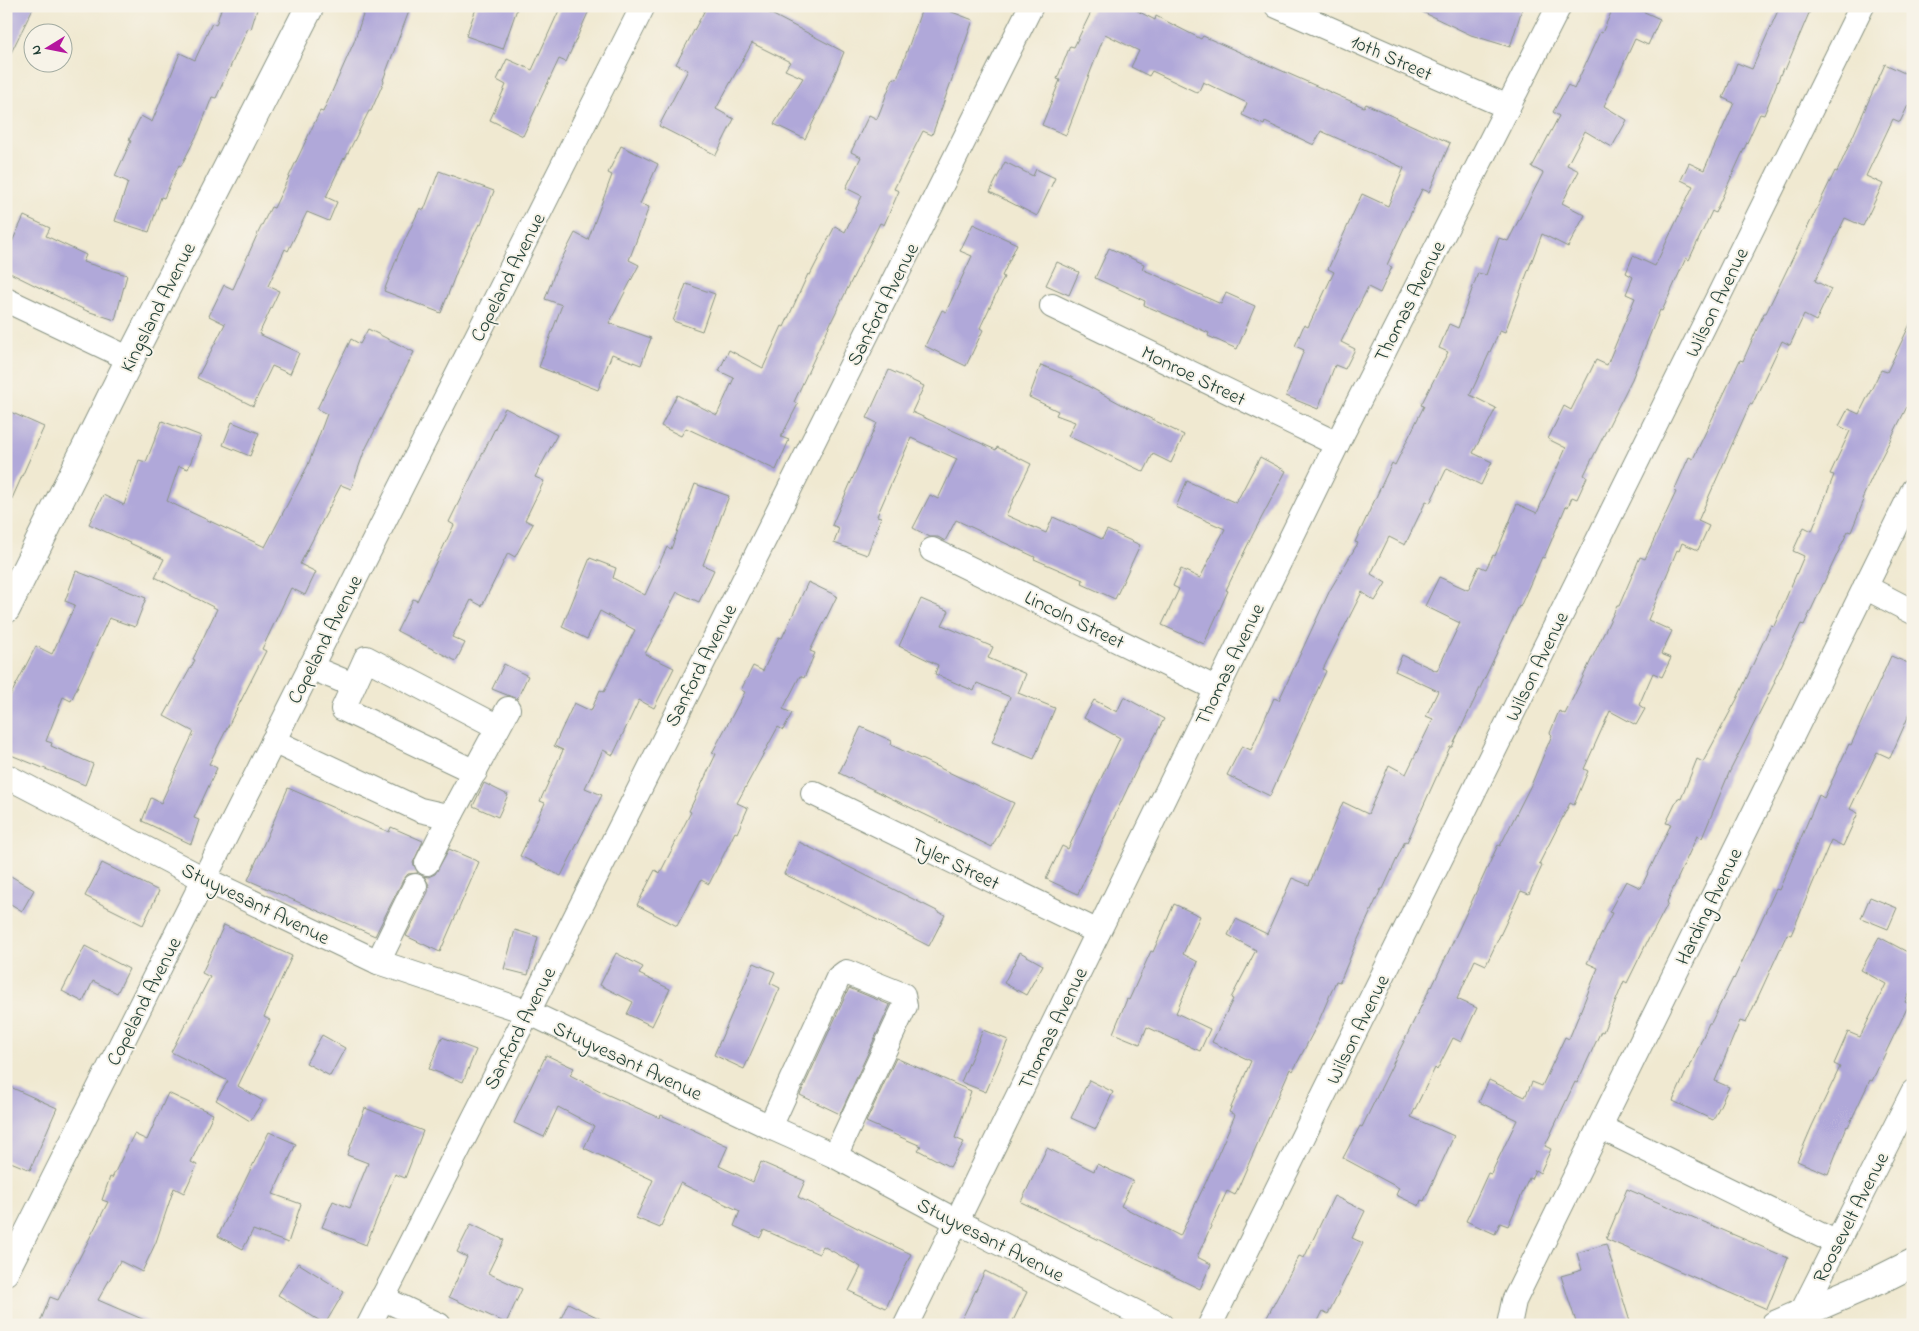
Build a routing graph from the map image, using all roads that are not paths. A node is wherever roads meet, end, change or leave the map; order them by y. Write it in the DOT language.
graph roads {
  1 [pos="310,6"];
  2 [pos="644,6"];
  3 [pos="1031,6"];
  4 [pos="1277,6"];
  5 [pos="1558,6"];
  6 [pos="1862,6"];
  7 [pos="1508,107"];
  8 [pos="6,300"];
  9 [pos="1052,306"];
  10 [pos="130,359"];
  11 [pos="1337,444"];
  12 [pos="1913,490"];
  13 [pos="932,550"];
  14 [pos="1865,587"];
  15 [pos="6,610"];
  16 [pos="1913,612"];
  17 [pos="310,667"];
  18 [pos="353,685"];
  19 [pos="1217,689"];
  20 [pos="273,741"];
  21 [pos="474,772"];
  22 [pos="6,776"];
  23 [pos="813,793"];
  24 [pos="452,813"];
  25 [pos="427,863"];
  26 [pos="204,879"];
  27 [pos="415,886"];
  28 [pos="1098,932"];
  29 [pos="378,962"];
  30 [pos="528,1012"];
  31 [pos="1913,1092"];
  32 [pos="770,1127"];
  33 [pos="1600,1127"];
  34 [pos="835,1156"];
  35 [pos="958,1222"];
  36 [pos="1837,1243"];
  37 [pos="1913,1263"];
  38 [pos="6,1273"];
  39 [pos="382,1298"];
  40 [pos="1801,1314"];
  41 [pos="369,1325"];
  42 [pos="438,1325"];
  43 [pos="906,1325"];
  44 [pos="1161,1325"];
  45 [pos="1210,1325"];
  46 [pos="1509,1325"];
  47 [pos="1775,1325"];
  1 -- 10 [label="main road, Kingsland Avenue"];
  2 -- 17 [label="street, Copeland Avenue"];
  3 -- 30 [label="street, Sanford Avenue"];
  4 -- 7 [label="street, 10th Street"];
  5 -- 7 [label="street, Thomas Avenue"];
  6 -- 45 [label="street, Wilson Avenue"];
  7 -- 11 [label="street, Thomas Avenue"];
  8 -- 10 [label="street"];
  9 -- 11 [label="street, Monroe Street"];
  10 -- 15 [label="main road, Kingsland Avenue"];
  11 -- 19 [label="street, Thomas Avenue"];
  12 -- 14 [label="street, Harding Avenue"];
  13 -- 19 [label="street, Lincoln Street"];
  14 -- 16 [label="street"];
  14 -- 33 [label="street, Harding Avenue"];
  17 -- 18 [label="street"];
  17 -- 20 [label="street, Copeland Avenue"];
  18 -- 21 [label="street"];
  18 -- 21 [label="street"];
  19 -- 28 [label="street, Thomas Avenue"];
  20 -- 24 [label="street"];
  20 -- 26 [label="street, Copeland Avenue"];
  21 -- 24 [label="street"];
  22 -- 26 [label="street, Stuyvesant Avenue"];
  23 -- 28 [label="street, Tyler Street"];
  24 -- 25 [label="street"];
  26 -- 29 [label="street, Stuyvesant Avenue"];
  26 -- 38 [label="street, Copeland Avenue"];
  27 -- 29 [label="street"];
  28 -- 35 [label="street, Thomas Avenue"];
  29 -- 30 [label="street, Stuyvesant Avenue"];
  30 -- 32 [label="street, Stuyvesant Avenue"];
  30 -- 39 [label="street, Sanford Avenue"];
  31 -- 36 [label="street, Roosevelt Avenue"];
  32 -- 34 [label="street, Stuyvesant Avenue"];
  32 -- 34 [label="street"];
  33 -- 36 [label="street"];
  33 -- 46 [label="street, Harding Avenue"];
  34 -- 35 [label="street, Stuyvesant Avenue"];
  35 -- 43 [label="street, Thomas Avenue"];
  35 -- 44 [label="street, Stuyvesant Avenue"];
  36 -- 40 [label="street, Roosevelt Avenue"];
  37 -- 40 [label="main road"];
  39 -- 41 [label="street, Sanford Avenue"];
  39 -- 42 [label="street"];
  40 -- 47 [label="main road"];
}
